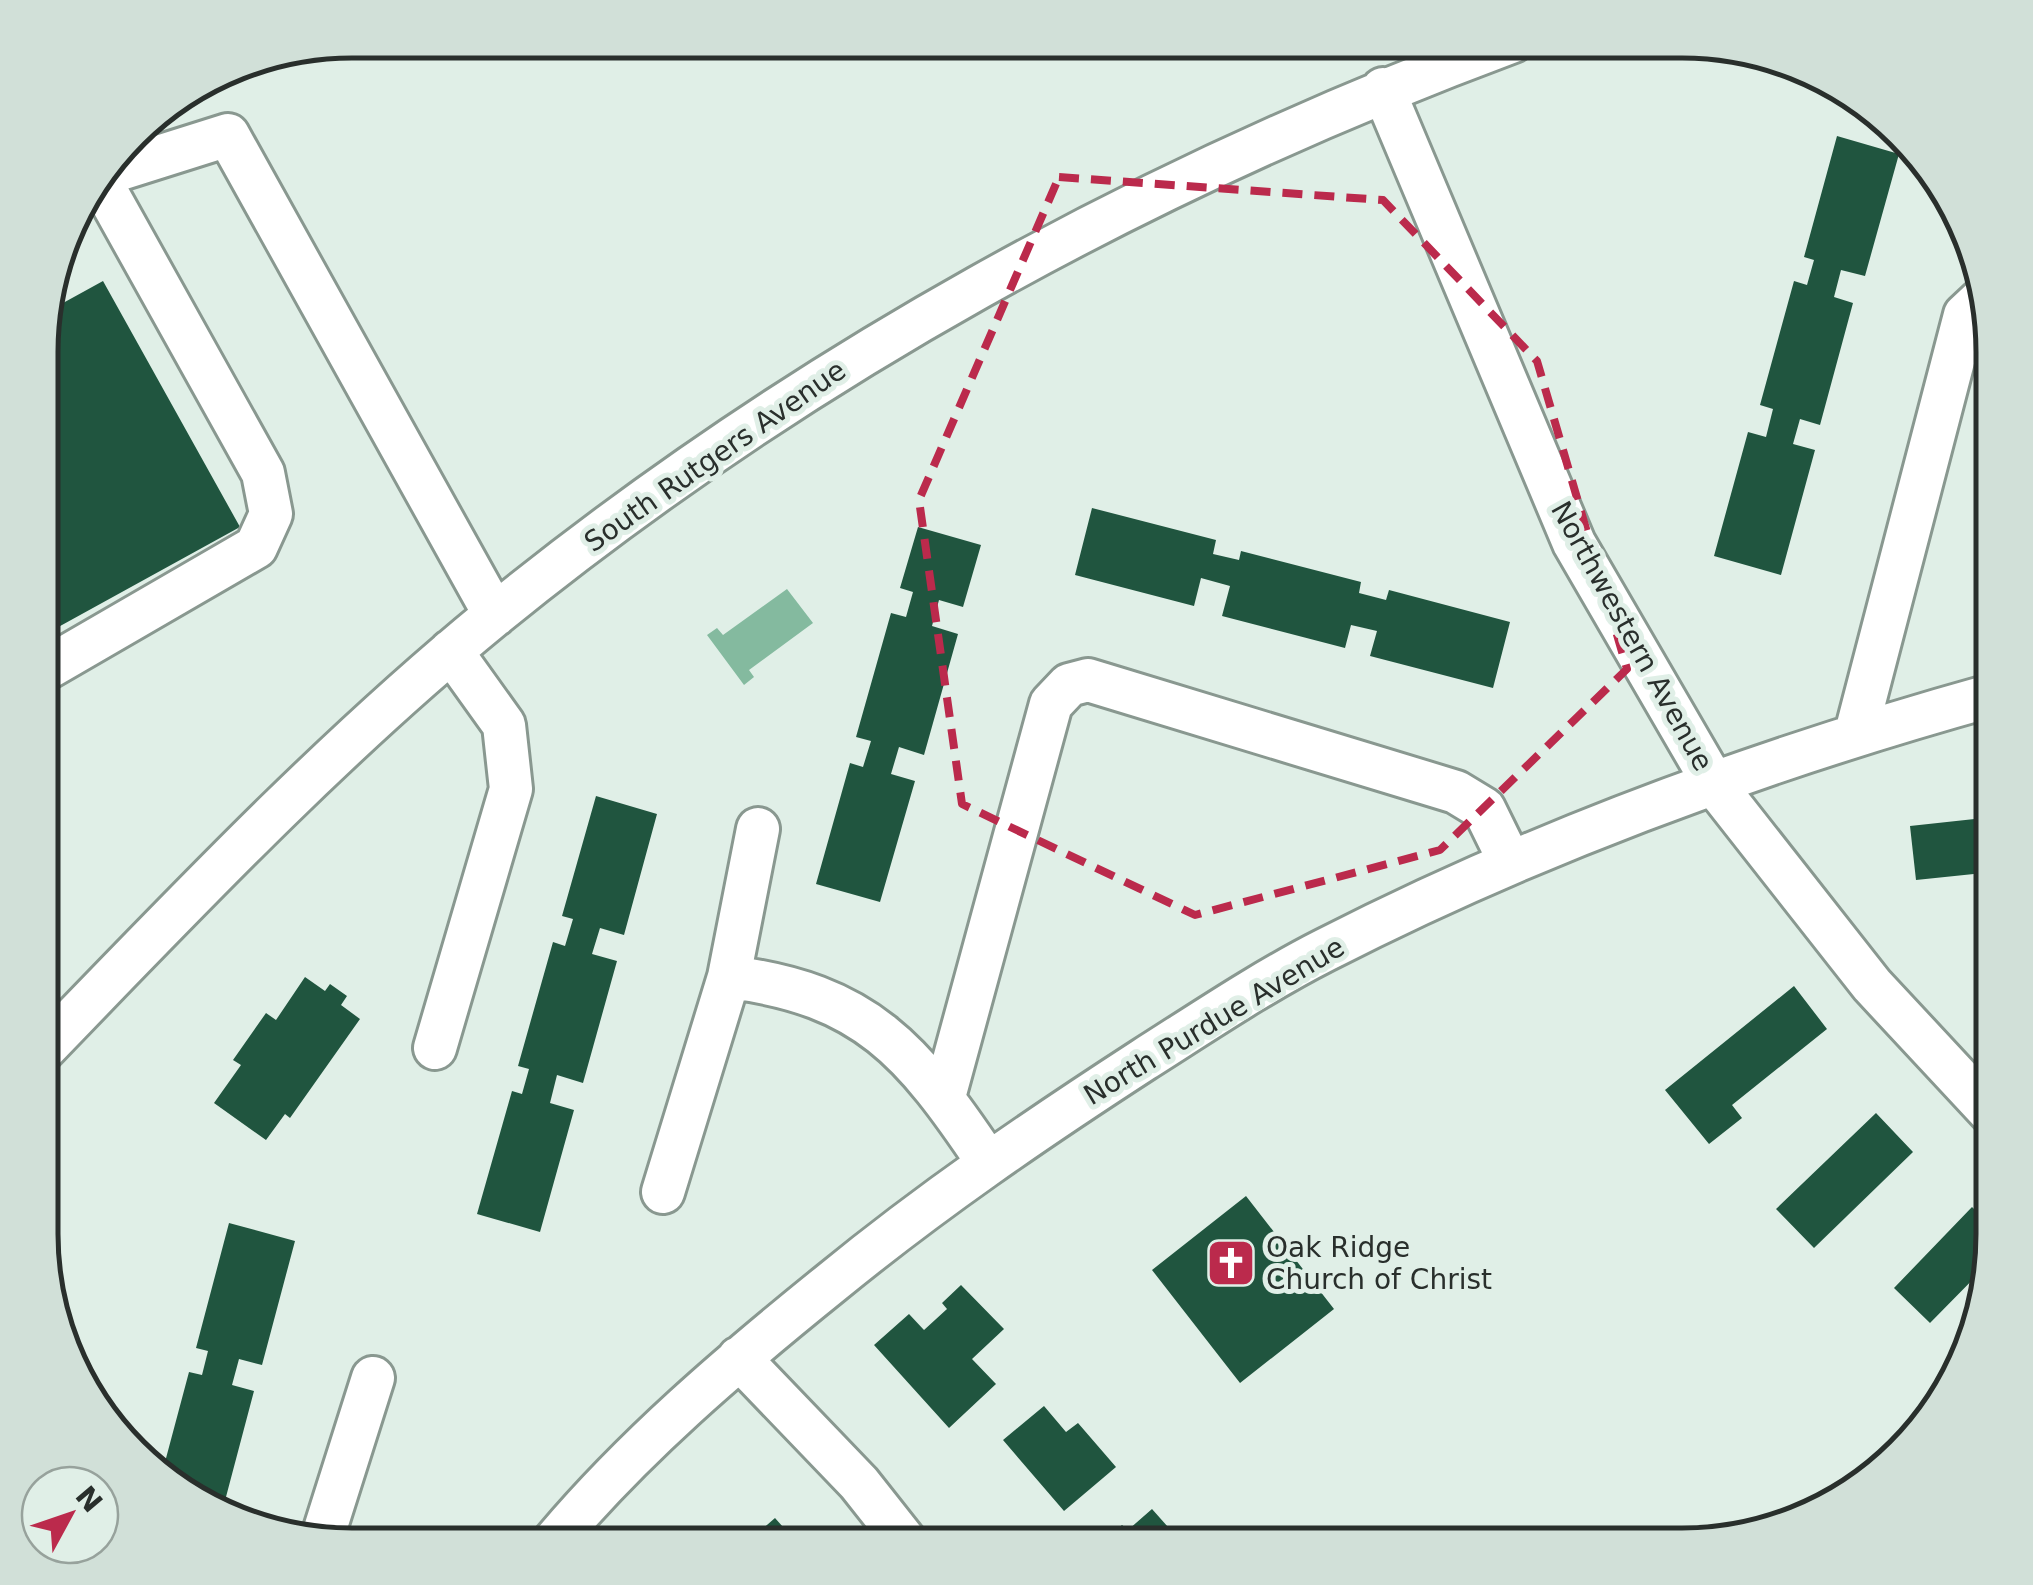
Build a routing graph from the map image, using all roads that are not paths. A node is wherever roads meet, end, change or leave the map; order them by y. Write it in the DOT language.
graph roads {
  1 [pos="1465,58"];
  2 [pos="1383,89"];
  3 [pos="122,168"];
  4 [pos="106,191"];
  5 [pos="1972,308"];
  6 [pos="495,614"];
  7 [pos="451,652"];
  8 [pos="58,662"];
  9 [pos="1976,700"];
  10 [pos="1856,733"];
  11 [pos="1714,784"];
  12 [pos="758,829"];
  13 [pos="1510,862"];
  14 [pos="729,977"];
  15 [pos="58,1034"];
  16 [pos="435,1048"];
  17 [pos="1975,1096"];
  18 [pos="944,1097"];
  19 [pos="987,1160"];
  20 [pos="663,1192"];
  21 [pos="738,1358"];
  22 [pos="373,1378"];
  23 [pos="325,1526"];
  24 [pos="566,1527"];
  25 [pos="894,1527"];
  1 -- 2 [label="street, South Rutgers Avenue"];
  2 -- 6 [label="street, South Rutgers Avenue"];
  2 -- 11 [label="street, Northwestern Avenue"];
  3 -- 6 [label="street"];
  4 -- 8 [label="street"];
  5 -- 10 [label="street"];
  6 -- 7 [label="street, South Rutgers Avenue"];
  7 -- 15 [label="street, South Rutgers Avenue"];
  7 -- 16 [label="street"];
  9 -- 10 [label="street, North Purdue Avenue"];
  10 -- 11 [label="street, North Purdue Avenue"];
  11 -- 13 [label="street, North Purdue Avenue"];
  11 -- 17 [label="street, Northwestern Avenue"];
  12 -- 14 [label="street"];
  13 -- 18 [label="street"];
  13 -- 19 [label="street, North Purdue Avenue"];
  14 -- 18 [label="street"];
  14 -- 20 [label="street"];
  18 -- 19 [label="street"];
  19 -- 21 [label="street, North Purdue Avenue"];
  21 -- 24 [label="street, North Purdue Avenue"];
  21 -- 25 [label="street"];
  22 -- 23 [label="street"];
}
